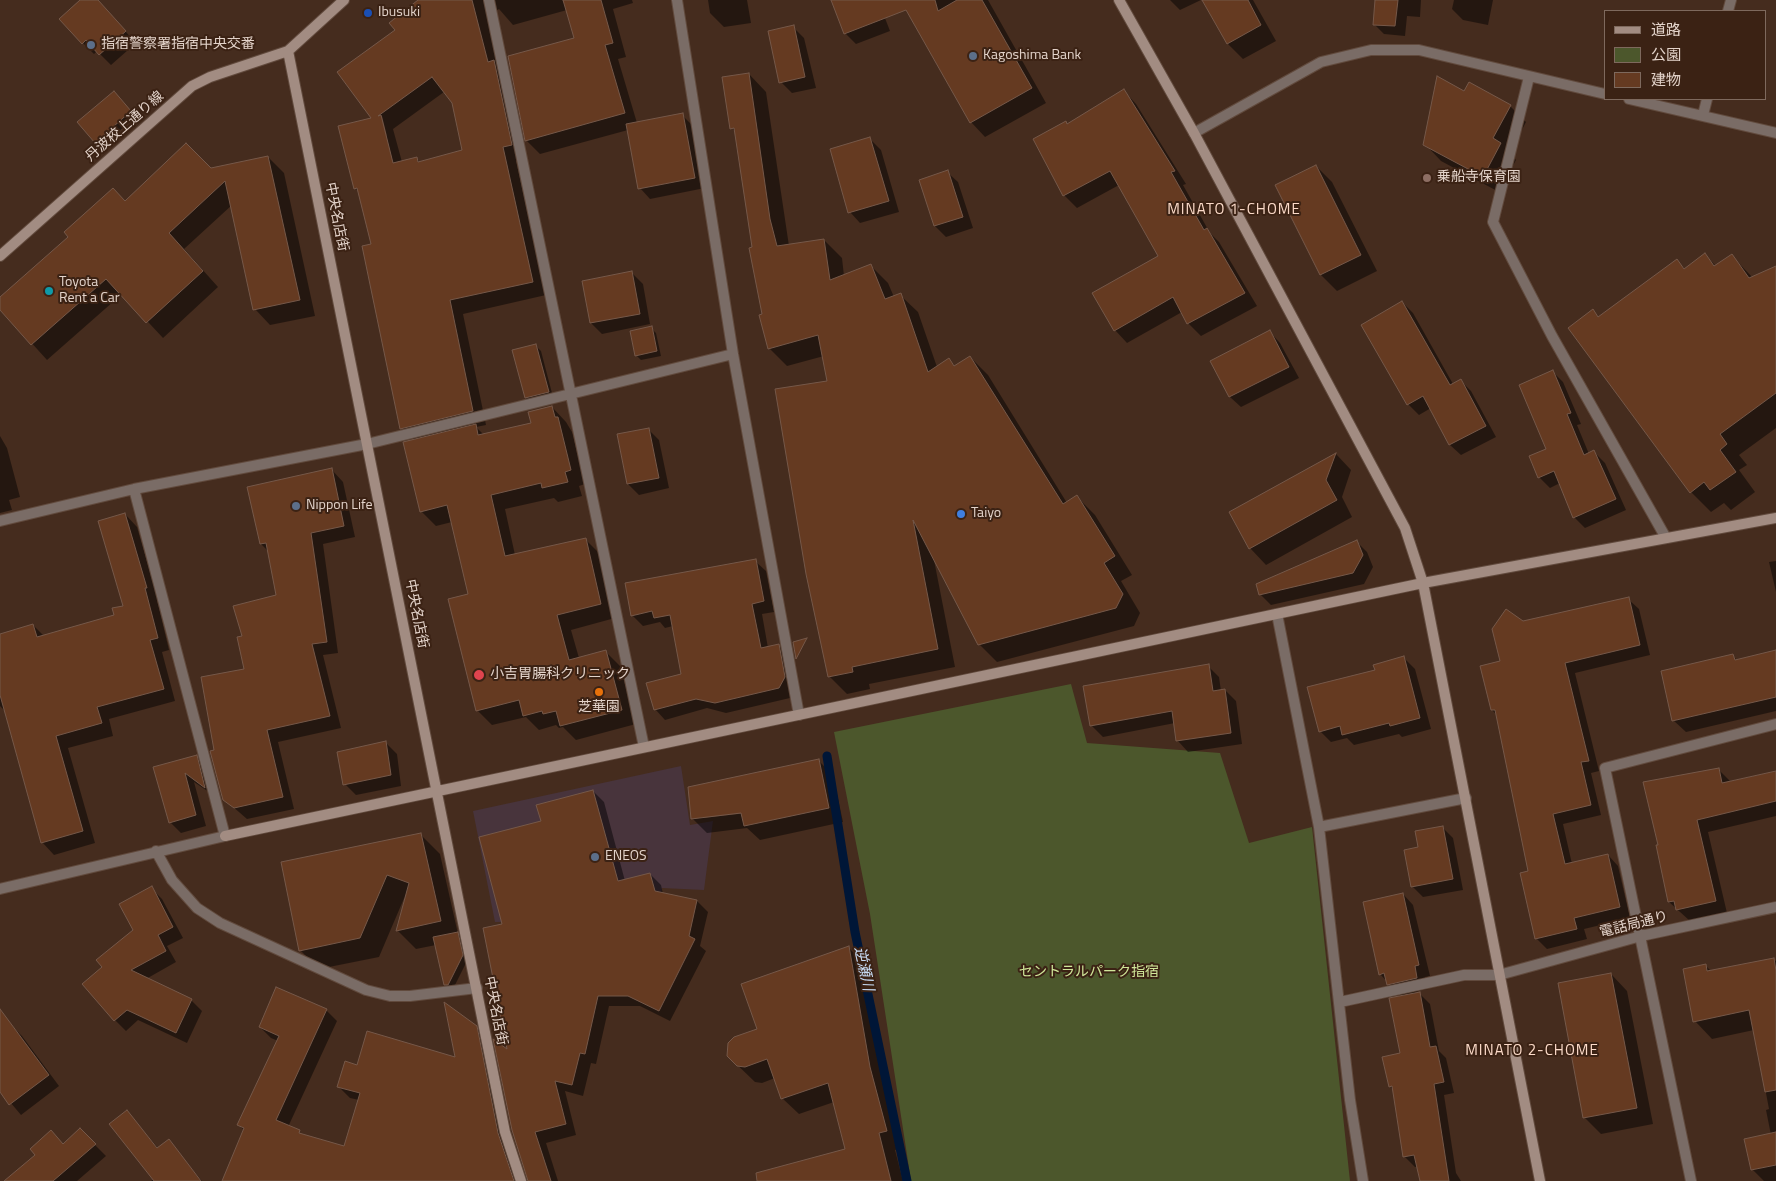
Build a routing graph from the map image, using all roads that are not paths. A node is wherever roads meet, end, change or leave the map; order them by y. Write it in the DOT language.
graph roads {
  1 [pos="344,0"];
  2 [pos="489,0"];
  3 [pos="677,0"];
  4 [pos="1119,0"];
  5 [pos="288,51"];
  6 [pos="1529,77"];
  7 [pos="1604,94"];
  8 [pos="1634,100"];
  9 [pos="1707,100"];
  10 [pos="1704,115"];
  11 [pos="1194,133"];
  12 [pos="1776,134"];
  13 [pos="0,256"];
  14 [pos="732,354"];
  15 [pos="570,393"];
  16 [pos="367,444"];
  17 [pos="134,490"];
  18 [pos="1776,518"];
  19 [pos="0,521"];
  20 [pos="1666,538"];
  21 [pos="1423,583"];
  22 [pos="1277,614"];
  23 [pos="799,715"];
  24 [pos="1776,724"];
  25 [pos="644,747"];
  26 [pos="437,790"];
  27 [pos="1466,798"];
  28 [pos="1319,827"];
  29 [pos="225,836"];
  30 [pos="156,851"];
  31 [pos="0,890"];
  32 [pos="1776,907"];
  33 [pos="1641,936"];
  34 [pos="1499,975"];
  35 [pos="477,988"];
  36 [pos="1340,1002"];
  37 [pos="521,1181"];
  38 [pos="1363,1181"];
  39 [pos="1540,1181"];
  40 [pos="1691,1181"];
  1 -- 5 [label="street"];
  2 -- 15 [label="street"];
  3 -- 14 [label="street"];
  4 -- 11 [label="street"];
  5 -- 13 [label="street, 丹波校上通り線"];
  5 -- 16 [label="street, 中央名店街"];
  6 -- 7 [label="street"];
  6 -- 11 [label="street"];
  6 -- 20 [label="street"];
  8 -- 10 [label="street"];
  9 -- 10 [label="street"];
  10 -- 12 [label="street"];
  11 -- 21 [label="street"];
  14 -- 15 [label="street"];
  14 -- 23 [label="street"];
  15 -- 16 [label="street"];
  15 -- 25 [label="street"];
  16 -- 17 [label="street"];
  16 -- 26 [label="street, 中央名店街"];
  17 -- 19 [label="street"];
  17 -- 29 [label="street"];
  18 -- 20 [label="street"];
  20 -- 21 [label="street"];
  21 -- 22 [label="street"];
  21 -- 27 [label="street"];
  22 -- 23 [label="street"];
  22 -- 28 [label="street"];
  23 -- 25 [label="street"];
  24 -- 33 [label="street"];
  25 -- 26 [label="street"];
  26 -- 29 [label="street"];
  26 -- 35 [label="street, 中央名店街"];
  27 -- 28 [label="street"];
  27 -- 34 [label="street"];
  28 -- 36 [label="street"];
  29 -- 30 [label="street"];
  30 -- 31 [label="street"];
  30 -- 35 [label="street"];
  32 -- 33 [label="street, 電話局通り"];
  33 -- 34 [label="street, 電話局通り"];
  33 -- 40 [label="street"];
  34 -- 36 [label="street, 電話局通り"];
  34 -- 39 [label="street"];
  35 -- 37 [label="street, 中央名店街"];
  36 -- 38 [label="street"];
}
